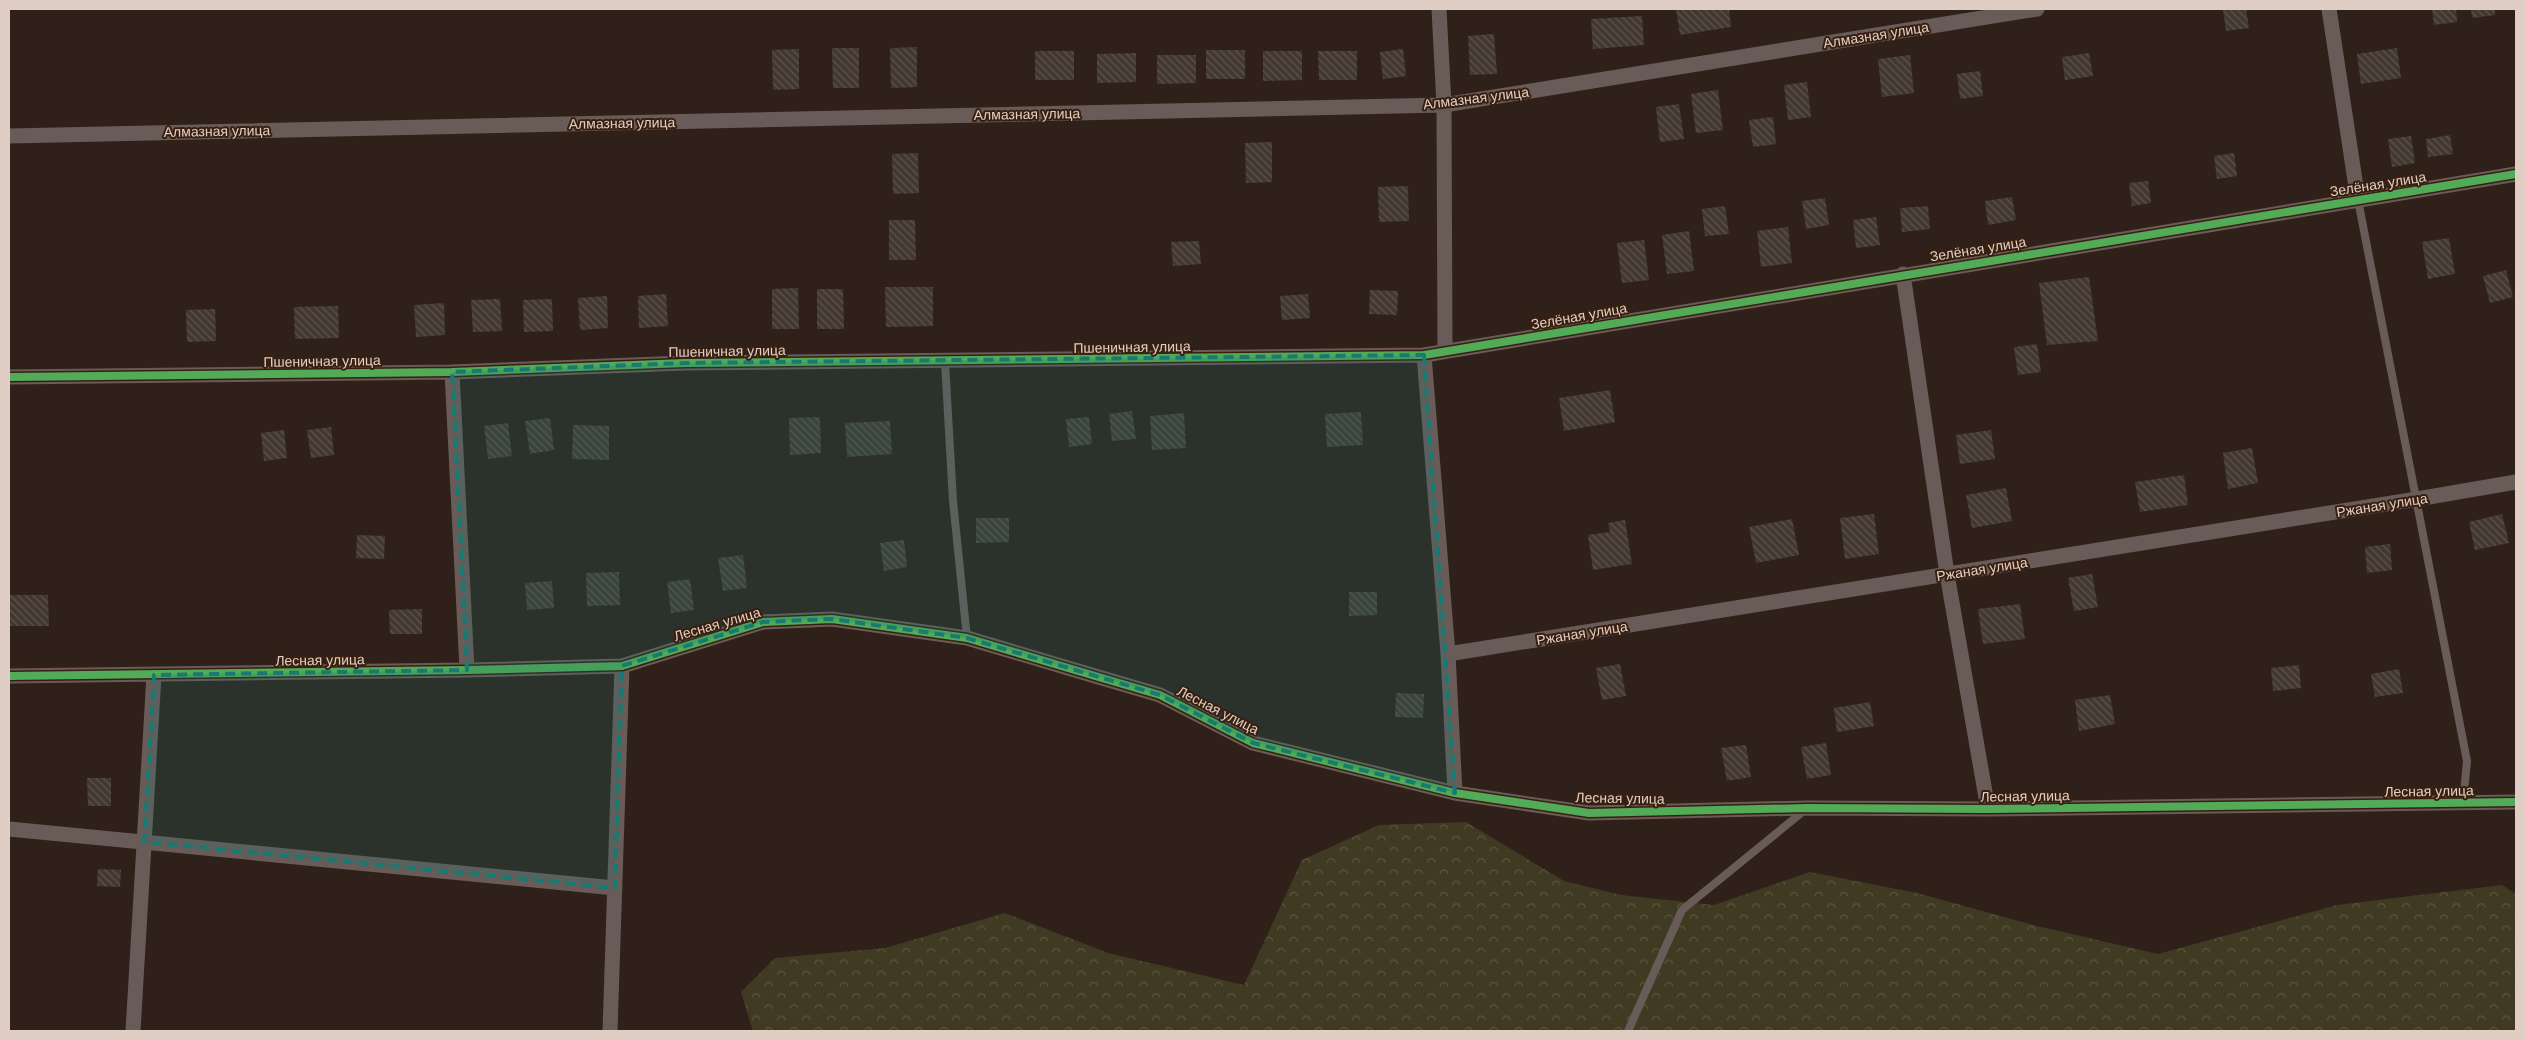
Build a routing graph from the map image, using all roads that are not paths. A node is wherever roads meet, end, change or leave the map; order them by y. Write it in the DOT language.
graph roads {
  1 [pos="1439,9"];
  2 [pos="2037,9"];
  3 [pos="2329,9"];
  4 [pos="1444,105"];
  5 [pos="9,136"];
  6 [pos="2516,174"];
  7 [pos="2358,200"];
  8 [pos="1903,274"];
  9 [pos="1445,351"];
  10 [pos="1424,355"];
  11 [pos="945,362"];
  12 [pos="452,372"];
  13 [pos="9,377"];
  14 [pos="2516,482"];
  15 [pos="2417,500"];
  16 [pos="1947,574"];
  17 [pos="967,638"];
  18 [pos="1448,654"];
  19 [pos="622,666"];
  20 [pos="467,670"];
  21 [pos="154,675"];
  22 [pos="9,676"];
  23 [pos="1455,793"];
  24 [pos="2516,802"];
  25 [pos="2463,803"];
  26 [pos="1807,808"];
  27 [pos="1988,809"];
  28 [pos="9,830"];
  29 [pos="144,842"];
  30 [pos="615,888"];
  31 [pos="133,1031"];
  32 [pos="610,1031"];
  33 [pos="1628,1031"];
  1 -- 4 [label="street"];
  2 -- 4 [label="street, Алмазная улица"];
  3 -- 7 [label="street"];
  4 -- 5 [label="street, Алмазная улица"];
  4 -- 9 [label="street"];
  6 -- 7 [label="street, Зелёная улица"];
  7 -- 8 [label="street, Зелёная улица"];
  7 -- 15 [label="lane"];
  8 -- 9 [label="street, Зелёная улица"];
  8 -- 16 [label="street"];
  9 -- 10 [label="street, Пшеничная улица"];
  10 -- 11 [label="street, Пшеничная улица"];
  10 -- 18 [label="street"];
  11 -- 12 [label="street, Пшеничная улица"];
  11 -- 17 [label="lane"];
  12 -- 13 [label="street, Пшеничная улица"];
  12 -- 20 [label="street"];
  14 -- 15 [label="street, Ржаная улица"];
  15 -- 16 [label="street, Ржаная улица"];
  15 -- 25 [label="lane"];
  16 -- 18 [label="street, Ржаная улица"];
  16 -- 27 [label="street"];
  17 -- 19 [label="street, Лесная улица"];
  17 -- 23 [label="street, Лесная улица"];
  18 -- 23 [label="street"];
  19 -- 20 [label="street, Лесная улица"];
  19 -- 30 [label="street"];
  20 -- 21 [label="street, Лесная улица"];
  21 -- 22 [label="street, Лесная улица"];
  21 -- 29 [label="street"];
  23 -- 26 [label="street, Лесная улица"];
  24 -- 25 [label="street, Лесная улица"];
  25 -- 27 [label="street, Лесная улица"];
  26 -- 27 [label="street, Лесная улица"];
  26 -- 33 [label="lane"];
  28 -- 29 [label="street"];
  29 -- 30 [label="street"];
  29 -- 31 [label="street"];
  30 -- 32 [label="street"];
}
